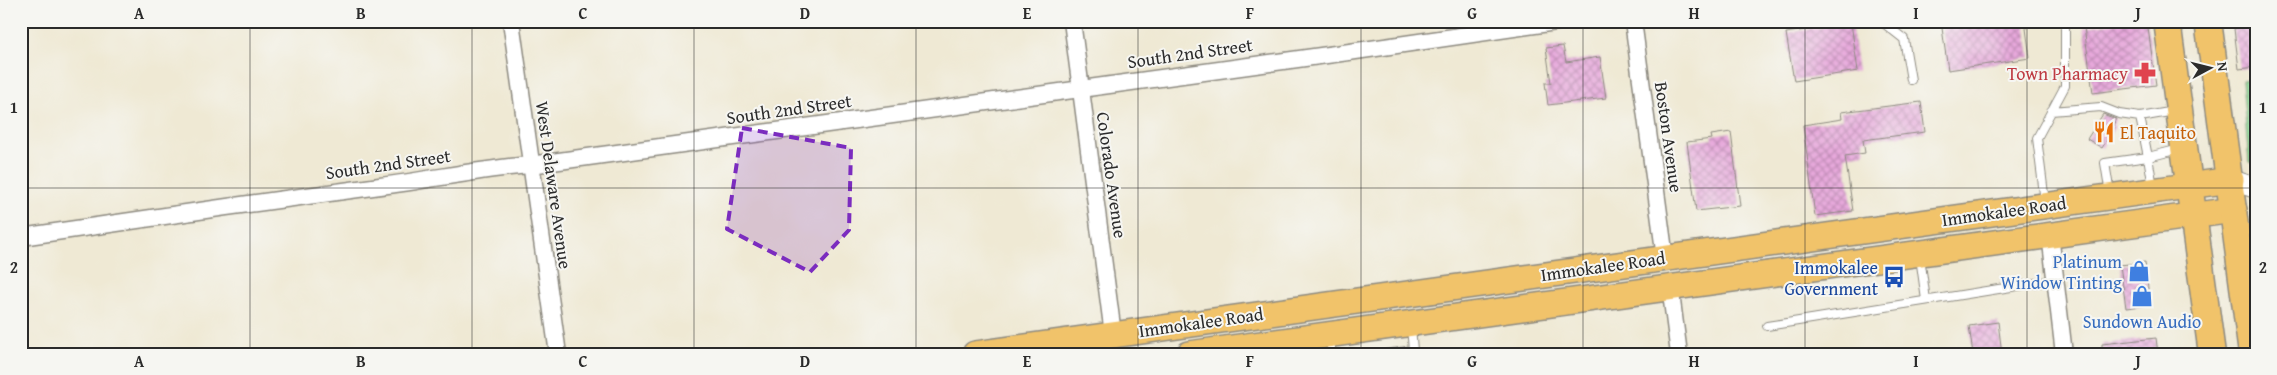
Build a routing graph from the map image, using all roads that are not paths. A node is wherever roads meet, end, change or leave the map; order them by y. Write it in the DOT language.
graph roads {
  1 [pos="511,21"];
  2 [pos="1072,21"];
  3 [pos="1563,21"];
  4 [pos="1633,21"];
  5 [pos="1881,21"];
  6 [pos="2065,21"];
  7 [pos="2167,21"];
  8 [pos="2208,21"];
  9 [pos="1911,80"];
  10 [pos="1080,89"];
  11 [pos="2180,110"];
  12 [pos="2051,111"];
  13 [pos="2140,117"];
  14 [pos="2184,148"];
  15 [pos="2148,157"];
  16 [pos="530,165"];
  17 [pos="2231,180"];
  18 [pos="2190,185"];
  19 [pos="2256,188"];
  20 [pos="2154,190"];
  21 [pos="2111,196"];
  22 [pos="2256,196"];
  23 [pos="2045,205"];
  24 [pos="2234,210"];
  25 [pos="2193,215"];
  26 [pos="1931,221"];
  27 [pos="2050,234"];
  28 [pos="21,237"];
  29 [pos="1927,251"];
  30 [pos="1666,258"];
  31 [pos="2055,280"];
  32 [pos="1670,286"];
  33 [pos="1926,300"];
  34 [pos="1410,322"];
  35 [pos="1767,326"];
  36 [pos="1114,344"];
  37 [pos="1331,344"];
  38 [pos="1216,352"];
  39 [pos="558,354"];
  40 [pos="975,354"];
  41 [pos="1189,354"];
  42 [pos="1385,354"];
  43 [pos="1679,354"];
  44 [pos="2064,354"];
  45 [pos="2212,354"];
  46 [pos="2252,354"];
  1 -- 16 [label="street, West Delaware Avenue"];
  2 -- 10 [label="street, Colorado Avenue"];
  3 -- 10 [label="street, South 2nd Street"];
  4 -- 30 [label="street, Boston Avenue"];
  5 -- 9 [label="lane"];
  6 -- 12 [label="lane"];
  7 -- 11 [label="highway"];
  8 -- 17 [label="highway"];
  10 -- 16 [label="street, South 2nd Street"];
  10 -- 36 [label="street, Colorado Avenue"];
  11 -- 13 [label="lane"];
  11 -- 14 [label="highway"];
  12 -- 13 [label="lane"];
  12 -- 23 [label="lane"];
  13 -- 15 [label="lane"];
  14 -- 15 [label="lane"];
  14 -- 18 [label="highway"];
  15 -- 20 [label="lane"];
  15 -- 21 [label="lane"];
  16 -- 28 [label="street, South 2nd Street"];
  16 -- 39 [label="street, West Delaware Avenue"];
  17 -- 18 [label="main road, Immokalee Road"];
  17 -- 19 [label="street"];
  17 -- 24 [label="highway"];
  18 -- 20 [label="main road, Immokalee Road"];
  18 -- 25 [label="highway"];
  20 -- 21 [label="main road, Immokalee Road"];
  21 -- 23 [label="main road, Immokalee Road"];
  22 -- 24 [label="street"];
  23 -- 26 [label="main road, Immokalee Road"];
  24 -- 25 [label="main road, Immokalee Road"];
  24 -- 46 [label="highway"];
  25 -- 27 [label="main road, Immokalee Road"];
  25 -- 45 [label="highway"];
  26 -- 29 [label="main road"];
  26 -- 30 [label="main road, Immokalee Road"];
  27 -- 29 [label="main road, Immokalee Road"];
  27 -- 31 [label="street"];
  29 -- 32 [label="main road, Immokalee Road"];
  29 -- 33 [label="lane"];
  30 -- 32 [label="main road"];
  30 -- 36 [label="main road, Immokalee Road"];
  31 -- 33 [label="lane"];
  31 -- 44 [label="street"];
  32 -- 34 [label="main road, Immokalee Road"];
  32 -- 43 [label="street"];
  33 -- 35 [label="lane"];
  34 -- 37 [label="main road, Immokalee Road"];
  34 -- 42 [label="lane"];
  36 -- 40 [label="main road, Immokalee Road"];
  37 -- 38 [label="main road, Immokalee Road"];
  38 -- 41 [label="main road, Immokalee Road"];
}
